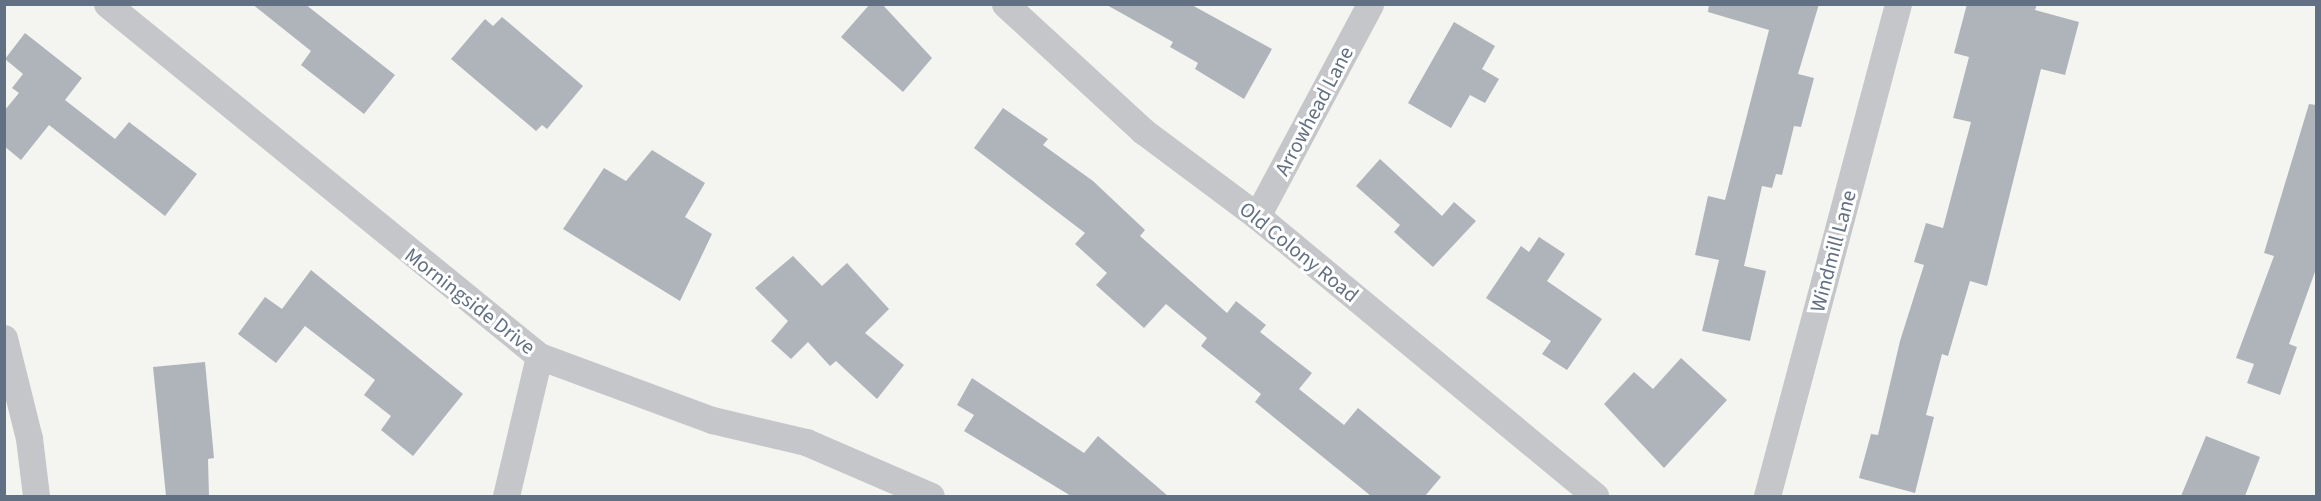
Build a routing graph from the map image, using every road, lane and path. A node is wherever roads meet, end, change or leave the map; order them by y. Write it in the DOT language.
graph roads {
  1 [pos="107,4"];
  2 [pos="1005,4"];
  3 [pos="1370,4"];
  4 [pos="1898,4"];
  5 [pos="1257,216"];
  6 [pos="6,350"];
  7 [pos="539,356"];
  8 [pos="36,496"];
  9 [pos="506,496"];
  10 [pos="931,496"];
  11 [pos="1595,496"];
  12 [pos="1767,496"];
  1 -- 7 [label="street, Morningside Drive"];
  2 -- 5 [label="street, Old Colony Road"];
  3 -- 5 [label="street, Arrowhead Lane"];
  4 -- 12 [label="street, Windmill Lane"];
  5 -- 11 [label="street, Old Colony Road"];
  6 -- 8 [label="street"];
  7 -- 9 [label="street"];
  7 -- 10 [label="street, Morningside Drive"];
}
